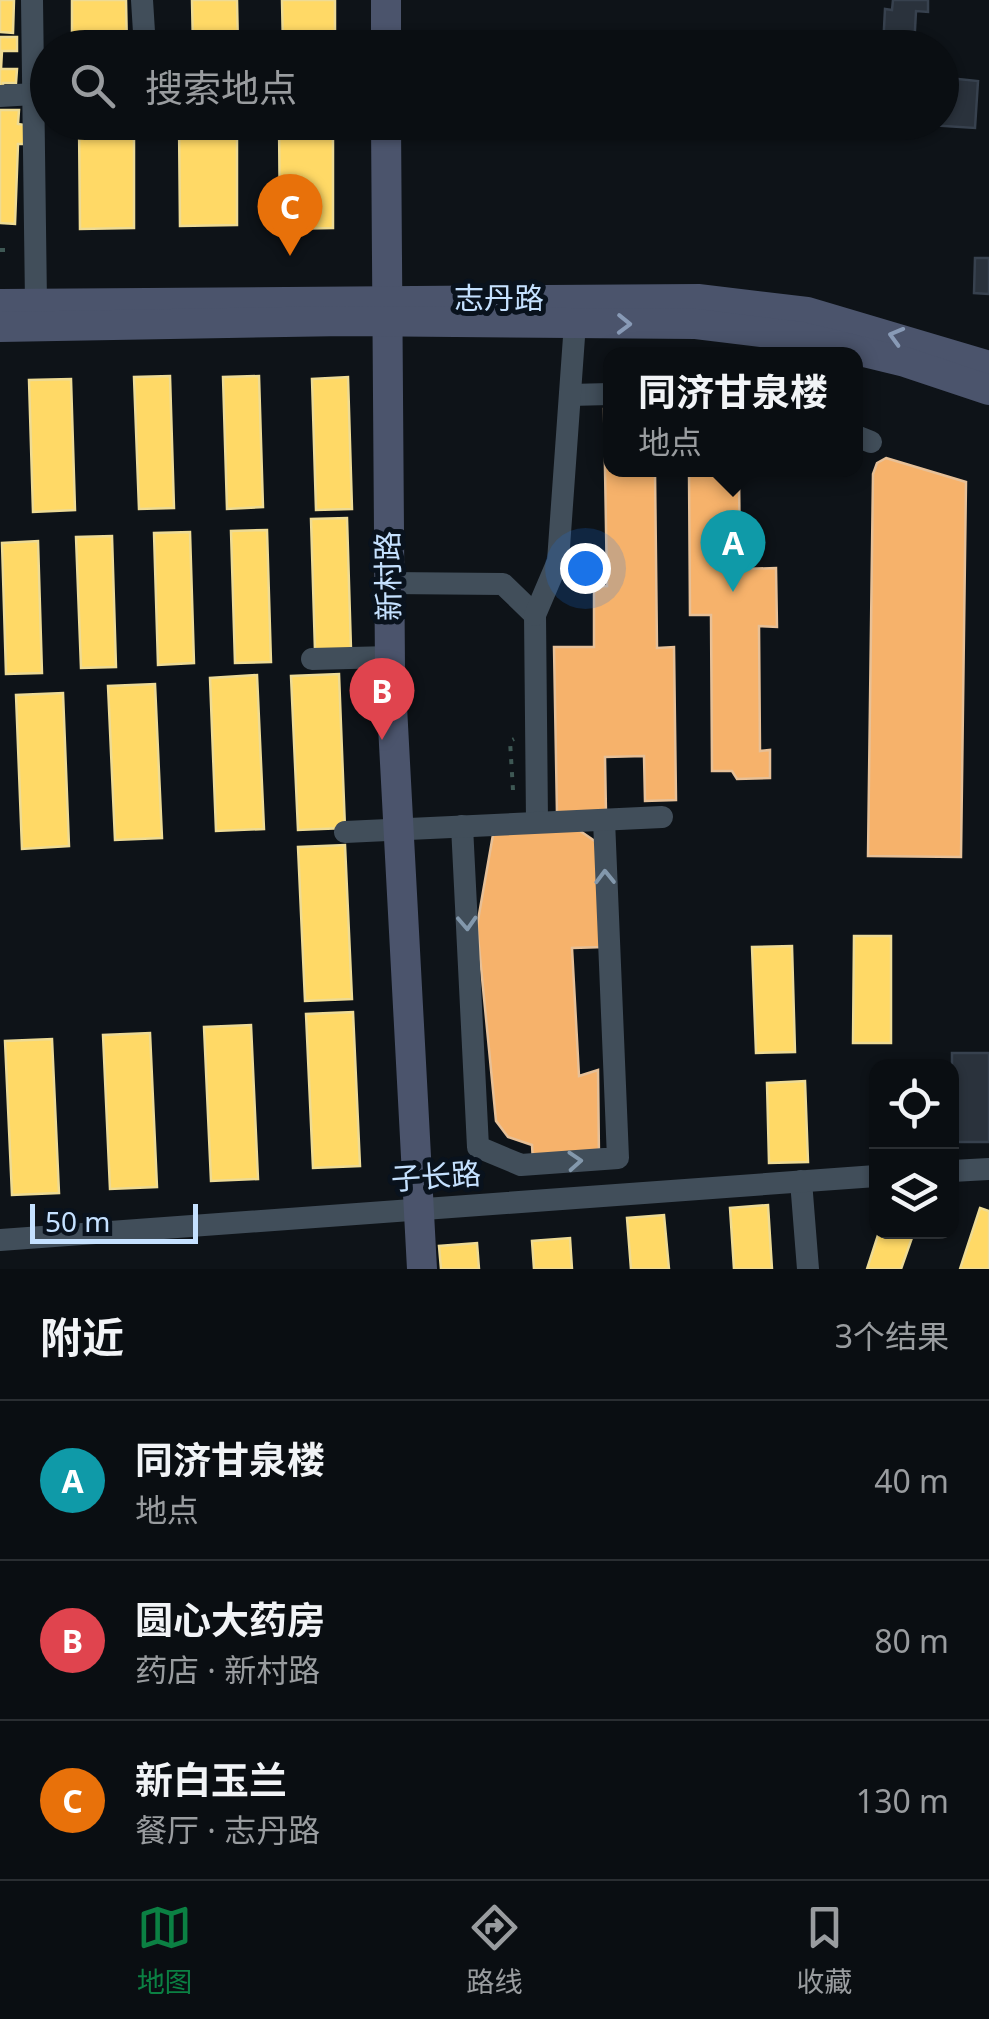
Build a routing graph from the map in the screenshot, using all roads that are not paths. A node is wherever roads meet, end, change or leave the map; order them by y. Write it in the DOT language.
graph roads {
  1 [pos="32,0"];
  2 [pos="142,0"];
  3 [pos="386,0"];
  4 [pos="33,30"];
  5 [pos="144,30"];
  6 [pos="386,30"];
  7 [pos="30,94"];
  8 [pos="0,96"];
  9 [pos="34,140"];
  10 [pos="386,140"];
  11 [pos="36,303"];
  12 [pos="0,304"];
  13 [pos="386,310"];
  14 [pos="575,323"];
  15 [pos="0,326"];
  16 [pos="843,347"];
  17 [pos="863,352"];
  18 [pos="989,366"];
  19 [pos="989,390"];
  20 [pos="603,394"];
  21 [pos="570,395"];
  22 [pos="389,583"];
  23 [pos="535,615"];
  24 [pos="390,657"];
  25 [pos="312,658"];
  26 [pos="662,817"];
  27 [pos="604,820"];
  28 [pos="537,822"];
  29 [pos="462,826"];
  30 [pos="400,828"];
  31 [pos="345,832"];
  32 [pos="989,1169"];
  33 [pos="959,1171"];
  34 [pos="869,1176"];
  35 [pos="802,1181"];
  36 [pos="418,1208"];
  37 [pos="0,1240"];
  38 [pos="422,1269"];
  39 [pos="808,1269"];
  1 -- 4 [label="street"];
  2 -- 5 [label="street"];
  3 -- 6 [label="main road"];
  7 -- 8 [label="street"];
  9 -- 11 [label="street"];
  10 -- 13 [label="main road, 新村路"];
  11 -- 12 [label="main road, 志丹路"];
  11 -- 13 [label="main road, 志丹路"];
  13 -- 14 [label="main road, 志丹路"];
  13 -- 15 [label="main road, 志丹路"];
  18 -- 13 [label="main road, 志丹路, one-way"];
  13 -- 22 [label="main road, 新村路"];
  14 -- 16 [label="main road, 志丹路, one-way"];
  14 -- 21 [label="street"];
  17 -- 19 [label="main road, 志丹路, one-way"];
  20 -- 21 [label="street"];
  21 -- 23 [label="street"];
  22 -- 23 [label="street"];
  22 -- 24 [label="main road, 新村路"];
  23 -- 28 [label="street"];
  24 -- 25 [label="street"];
  24 -- 30 [label="main road, 新村路"];
  26 -- 27 [label="street"];
  27 -- 28 [label="street"];
  29 -- 27 [label="street, one-way"];
  28 -- 29 [label="street"];
  29 -- 30 [label="street"];
  30 -- 31 [label="street"];
  30 -- 36 [label="main road, 新村路"];
  32 -- 33 [label="street"];
  34 -- 35 [label="street, 子长路"];
  35 -- 36 [label="street, 子长路"];
  35 -- 39 [label="street"];
  36 -- 37 [label="street, 子长路"];
  36 -- 38 [label="main road, 新村路"];
}
